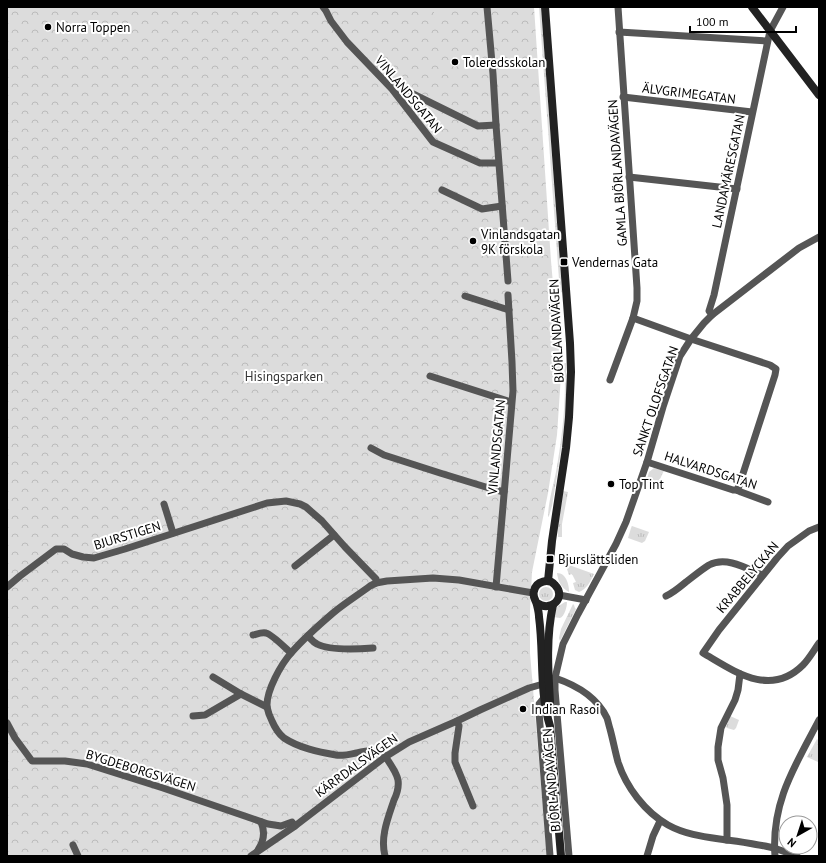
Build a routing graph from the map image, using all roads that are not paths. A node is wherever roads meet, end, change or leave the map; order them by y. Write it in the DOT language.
graph roads {
  1 [pos="323,7"];
  2 [pos="487,7"];
  3 [pos="545,7"];
  4 [pos="618,7"];
  5 [pos="752,7"];
  6 [pos="783,7"];
  7 [pos="770,31"];
  8 [pos="619,32"];
  9 [pos="767,41"];
  10 [pos="411,93"];
  11 [pos="819,95"];
  12 [pos="623,97"];
  13 [pos="752,112"];
  14 [pos="496,125"];
  15 [pos="498,163"];
  16 [pos="629,177"];
  17 [pos="737,189"];
  18 [pos="442,190"];
  19 [pos="502,206"];
  20 [pos="819,237"];
  21 [pos="508,281"];
  22 [pos="508,295"];
  23 [pos="465,296"];
  24 [pos="509,310"];
  25 [pos="712,315"];
  26 [pos="633,318"];
  27 [pos="691,338"];
  28 [pos="430,376"];
  29 [pos="610,380"];
  30 [pos="511,402"];
  31 [pos="371,448"];
  32 [pos="647,462"];
  33 [pos="737,490"];
  34 [pos="504,492"];
  35 [pos="768,502"];
  36 [pos="164,504"];
  37 [pos="819,527"];
  38 [pos="174,533"];
  39 [pos="334,535"];
  40 [pos="295,566"];
  41 [pos="762,575"];
  42 [pos="548,581"];
  43 [pos="376,583"];
  44 [pos="7,587"];
  45 [pos="496,587"];
  46 [pos="533,593"];
  47 [pos="559,595"];
  48 [pos="666,596"];
  49 [pos="586,600"];
  50 [pos="537,603"];
  51 [pos="553,605"];
  52 [pos="253,635"];
  53 [pos="308,636"];
  54 [pos="819,643"];
  55 [pos="373,648"];
  56 [pos="291,653"];
  57 [pos="740,674"];
  58 [pos="213,677"];
  59 [pos="549,680"];
  60 [pos="241,694"];
  61 [pos="544,698"];
  62 [pos="267,707"];
  63 [pos="193,716"];
  64 [pos="819,720"];
  65 [pos="457,721"];
  66 [pos="7,723"];
  67 [pos="550,726"];
  68 [pos="385,757"];
  69 [pos="473,806"];
  70 [pos="660,821"];
  71 [pos="260,822"];
  72 [pos="296,826"];
  73 [pos="727,840"];
  74 [pos="73,844"];
  75 [pos="257,851"];
  76 [pos="774,852"];
  77 [pos="78,856"];
  78 [pos="251,856"];
  79 [pos="385,856"];
  80 [pos="550,856"];
  81 [pos="561,856"];
  82 [pos="569,856"];
  83 [pos="647,856"];
  84 [pos="797,856"];
  1 -- 15 [label="street, VINLANDSGATAN"];
  2 -- 14 [label="street"];
  3 -- 42 [label="street, BJÖRLANDAVÄGEN"];
  4 -- 8 [label="street, GAMLA BJÖRLANDAVÄGEN"];
  5 -- 7 [label="street"];
  6 -- 7 [label="street, LANDAMÄRESGATAN"];
  7 -- 9 [label="street, LANDAMÄRESGATAN"];
  7 -- 11 [label="street"];
  8 -- 9 [label="street"];
  8 -- 12 [label="street, GAMLA BJÖRLANDAVÄGEN"];
  9 -- 13 [label="street, LANDAMÄRESGATAN"];
  10 -- 14 [label="street, VINLANDSGATAN"];
  12 -- 13 [label="street, ÄLVGRIMEGATAN"];
  12 -- 16 [label="street, GAMLA BJÖRLANDAVÄGEN"];
  13 -- 17 [label="street, LANDAMÄRESGATAN"];
  14 -- 15 [label="street"];
  15 -- 19 [label="street"];
  16 -- 17 [label="street"];
  16 -- 26 [label="street, GAMLA BJÖRLANDAVÄGEN"];
  17 -- 25 [label="street, LANDAMÄRESGATAN"];
  18 -- 19 [label="street"];
  19 -- 21 [label="street"];
  20 -- 25 [label="street, SANKT OLOFSGATAN"];
  22 -- 24 [label="street, VINLANDSGATAN"];
  23 -- 24 [label="street"];
  24 -- 30 [label="street, VINLANDSGATAN"];
  25 -- 27 [label="street, SANKT OLOFSGATAN"];
  26 -- 27 [label="street"];
  26 -- 29 [label="street, GAMLA BJÖRLANDAVÄGEN"];
  27 -- 32 [label="street, SANKT OLOFSGATAN"];
  27 -- 33 [label="street"];
  28 -- 30 [label="street"];
  30 -- 34 [label="street, VINLANDSGATAN"];
  31 -- 34 [label="street"];
  32 -- 33 [label="street, HALVARDSGATAN"];
  32 -- 49 [label="street, SANKT OLOFSGATAN"];
  33 -- 35 [label="street, HALVARDSGATAN"];
  34 -- 45 [label="street, VINLANDSGATAN"];
  36 -- 38 [label="street, BJURSTIGEN"];
  37 -- 41 [label="street, KRABBELYCKAN"];
  38 -- 39 [label="street, BJURSTIGEN"];
  38 -- 44 [label="street, BJURSTIGEN"];
  39 -- 40 [label="street"];
  39 -- 43 [label="street, BJURSTIGEN"];
  41 -- 48 [label="street"];
  41 -- 57 [label="street, KRABBELYCKAN"];
  42 -- 46 [label="street"];
  42 -- 47 [label="street"];
  43 -- 45 [label="street"];
  43 -- 53 [label="street"];
  45 -- 46 [label="street"];
  46 -- 50 [label="street, BJÖRLANDAVÄGEN"];
  47 -- 49 [label="street"];
  47 -- 51 [label="street, BJÖRLANDAVÄGEN"];
  49 -- 59 [label="street, SANKT OLOFSGATAN"];
  50 -- 51 [label="street"];
  50 -- 59 [label="street, BJÖRLANDAVÄGEN"];
  51 -- 59 [label="street, BJÖRLANDAVÄGEN"];
  52 -- 56 [label="street"];
  53 -- 55 [label="street"];
  53 -- 56 [label="street"];
  54 -- 57 [label="street"];
  56 -- 62 [label="street"];
  57 -- 73 [label="street"];
  58 -- 60 [label="street"];
  59 -- 61 [label="street, BJÖRLANDAVÄGEN"];
  59 -- 65 [label="street, KÄRRDALSVÄGEN"];
  59 -- 67 [label="street, BJÖRLANDAVÄGEN"];
  59 -- 70 [label="street"];
  59 -- 82 [label="street, BJÖRLANDAVÄGEN"];
  60 -- 62 [label="street"];
  60 -- 63 [label="street"];
  61 -- 67 [label="street, BJÖRLANDAVÄGEN"];
  61 -- 80 [label="street, BJÖRLANDAVÄGEN"];
  62 -- 68 [label="street"];
  64 -- 76 [label="street"];
  65 -- 68 [label="street, KÄRRDALSVÄGEN"];
  65 -- 69 [label="street"];
  66 -- 71 [label="street, BYGDEBORGSVÄGEN"];
  67 -- 81 [label="street, BJÖRLANDAVÄGEN"];
  68 -- 72 [label="street, KÄRRDALSVÄGEN"];
  68 -- 79 [label="street"];
  70 -- 73 [label="street"];
  70 -- 83 [label="street"];
  71 -- 72 [label="street, BYGDEBORGSVÄGEN"];
  71 -- 75 [label="street"];
  72 -- 75 [label="street, KÄRRDALSVÄGEN"];
  73 -- 76 [label="street"];
  74 -- 77 [label="street"];
  75 -- 78 [label="street, KÄRRDALSVÄGEN"];
  76 -- 84 [label="street"];
}
